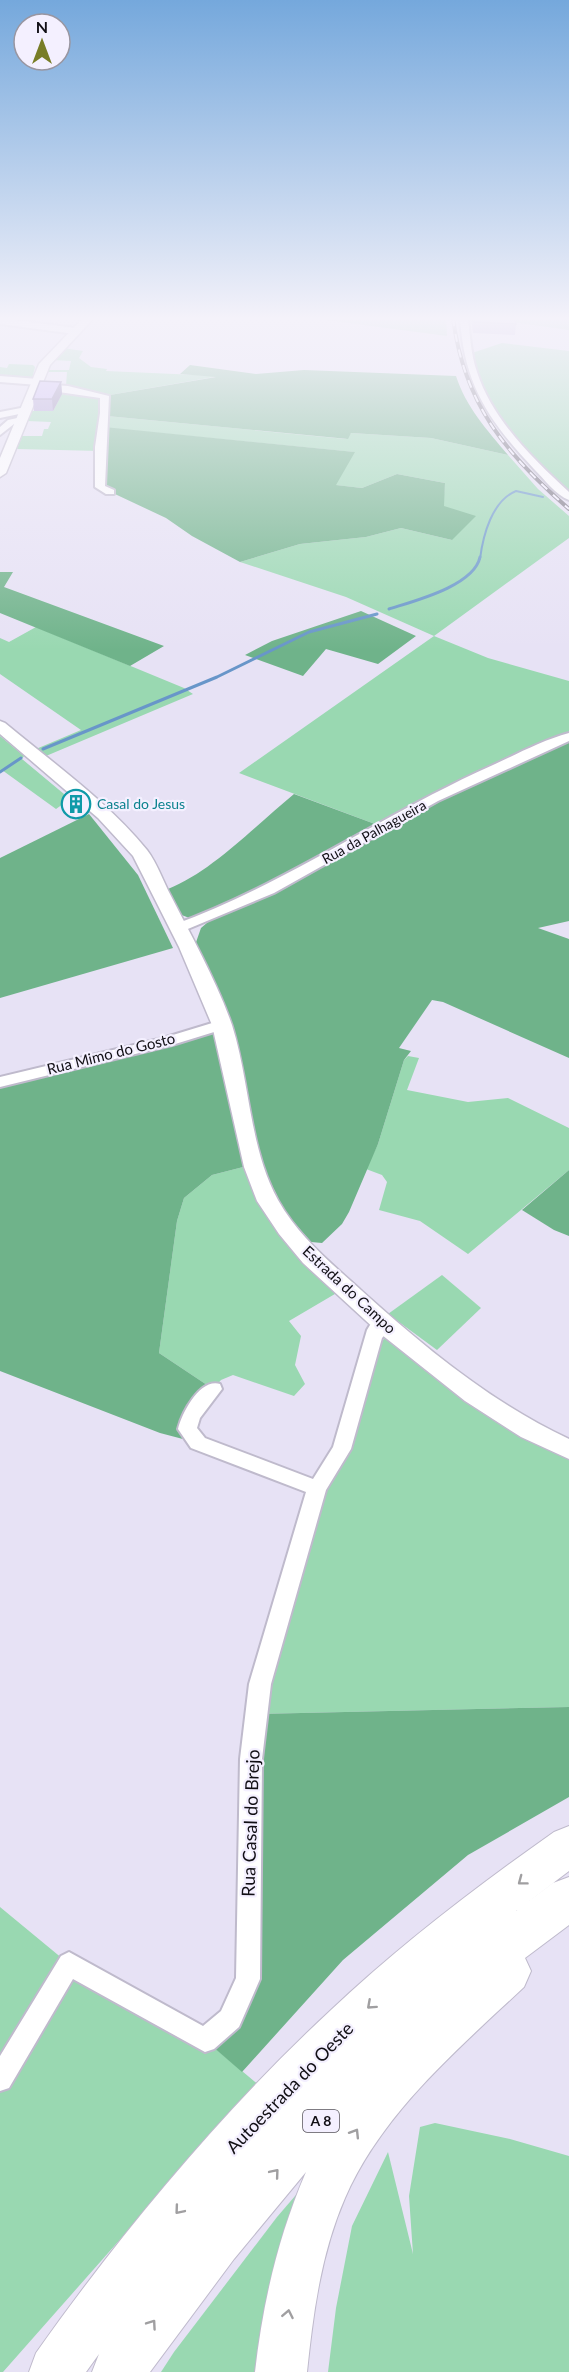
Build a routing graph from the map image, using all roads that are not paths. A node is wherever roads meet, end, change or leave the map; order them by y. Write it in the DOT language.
graph roads {
  1 [pos="18,429"];
  2 [pos="103,429"];
  3 [pos="507,429"];
  4 [pos="0,473"];
  5 [pos="110,492"];
  6 [pos="569,497"];
  7 [pos="0,726"];
  8 [pos="569,737"];
  9 [pos="178,928"];
  10 [pos="222,1025"];
  11 [pos="0,1082"];
  12 [pos="385,1325"];
  13 [pos="213,1389"];
  14 [pos="569,1450"];
  15 [pos="317,1488"];
  16 [pos="569,1846"];
  17 [pos="564,1901"];
  18 [pos="0,2079"];
  19 [pos="55,2372"];
  20 [pos="118,2372"];
  21 [pos="281,2372"];
  1 -- 4 [label="street"];
  2 -- 5 [label="street"];
  3 -- 6 [label="street"];
  7 -- 9 [label="street, Estrada do Campo"];
  8 -- 9 [label="street, Rua da Palhagueira"];
  9 -- 10 [label="street, Estrada do Campo"];
  10 -- 11 [label="street, Rua Mimo do Gosto"];
  10 -- 12 [label="street, Estrada do Campo"];
  12 -- 14 [label="street, Estrada do Campo"];
  12 -- 15 [label="street, Rua Casal do Brejo"];
  13 -- 15 [label="street"];
  15 -- 18 [label="street, Rua Casal do Brejo"];
  16 -- 19 [label="highway, Autoestrada do Oeste, one-way"];
  20 -- 17 [label="highway, A 8, one-way"];
  21 -- 17 [label="highway, one-way"];
}
